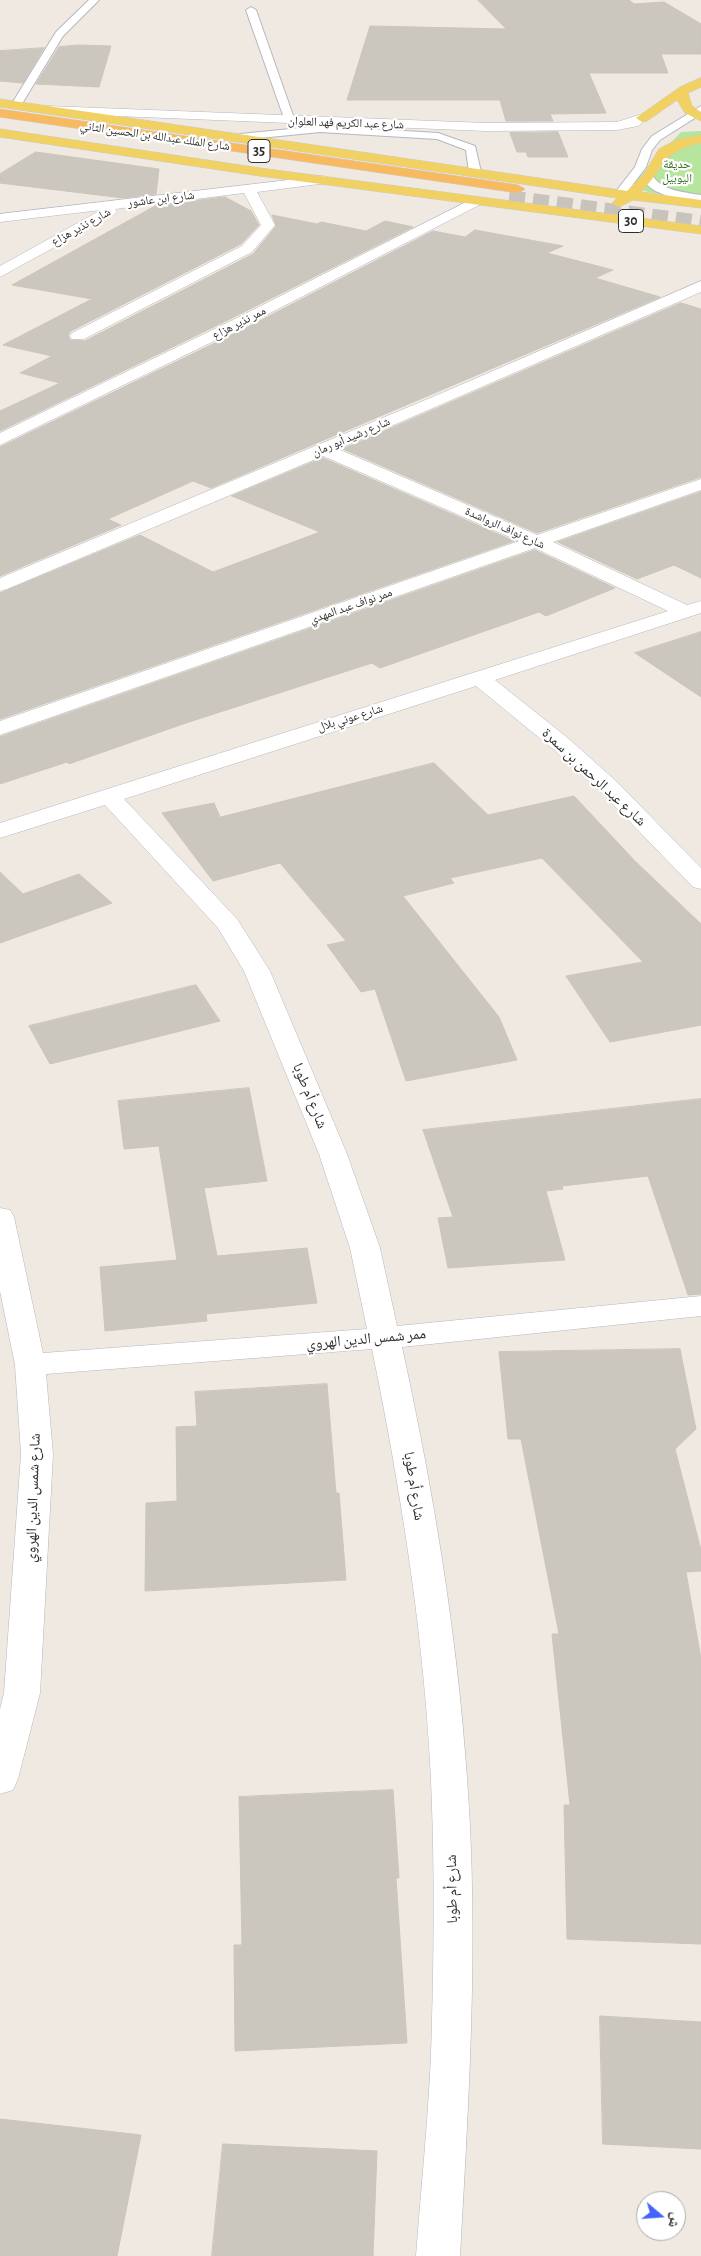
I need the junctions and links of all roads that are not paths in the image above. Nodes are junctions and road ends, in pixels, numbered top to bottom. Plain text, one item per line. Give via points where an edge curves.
1 (94, 0) edge
2 (251, 10) dead end
3 (701, 82) edge
4 (681, 92) junction
5 (0, 103) edge
6 (16, 105) junction
7 (48, 110) junction
8 (0, 113) edge
9 (698, 113) edge
10 (642, 118) joint
11 (290, 121) junction
12 (0, 123) edge
13 (0, 132) edge
14 (240, 138) junction
15 (701, 139) edge
16 (475, 172) junction
17 (648, 176) junction
18 (322, 180) junction
19 (248, 188) junction
20 (579, 189) junction
21 (625, 194) junction
22 (701, 198) edge
23 (476, 201) junction
24 (122, 204) junction
25 (701, 204) edge
26 (561, 212) junction
27 (593, 216) junction
28 (0, 218) edge
29 (0, 226) edge
30 (701, 230) edge
31 (20, 231) dead end
32 (0, 272) edge
33 (701, 286) edge
34 (78, 336) dead end
35 (0, 440) edge
36 (322, 449) junction
37 (701, 484) edge
38 (536, 541) junction
39 (0, 585) edge
40 (694, 609) edge
41 (480, 679) junction
42 (0, 728) edge
43 (108, 795) junction
44 (0, 831) edge
45 (701, 882) edge
46 (0, 1217) edge
47 (701, 1306) edge
48 (383, 1338) junction
49 (30, 1364) junction
50 (0, 1779) edge
51 (438, 2256) edge

1 - 6 lane via 59,34
2 - 11 lane
3 - 4 main road
4 - 9 main road via 684,106
4 - 10 main road
5 - 6 main road
6 - 7 main road
7 - 11 street, شارع عبد الكريم فهد العلوان
7 - 14 main road
8 - 12 highway, شارع الملك عبدالله بن الحسين الثاني / 35 via 514,193
9 - 21 lane via 656,138 647,149
10 - 11 street, شارع عبد الكريم فهد العلوان via 617,126 524,128
13 - 18 main road
14 - 16 main road
14 - 16 lane via 320,129 438,136 471,148
15 - 17 main road via 672,146
16 - 20 main road
17 - 21 main road
17 - 22 lane via 650,183 661,189
18 - 19 street, شارع ابن عاشور
18 - 23 main road
19 - 24 street, شارع ابن عاشور
19 - 34 street via 268,225 247,249
20 - 21 main road
20 - 26 main road via 590,196 590,200 582,207
21 - 25 main road
21 - 27 main road via 607,210
23 - 26 main road
23 - 35 street, ممر نذير هزاع via 239,323
24 - 28 street, شارع ابن عاشور
24 - 32 street, شارع نذير هزاع via 37,243
26 - 27 main road, 30
27 - 30 main road, 30
29 - 31 street
33 - 36 street, شارع رشيد أبو رمان
36 - 38 street, شارع نواف الرواشدة
36 - 39 street, شارع رشيد أبو رمان
37 - 38 street, ممر نواف عبد المهدي
38 - 40 street, شارع نواف الرواشدة
38 - 42 street, ممر نواف عبد المهدي
40 - 41 street, شارع عوني بلال
41 - 43 street, شارع عوني بلال
41 - 45 street, شارع عبد الرحمن بن سمرة via 609,787
43 - 44 street, شارع عوني بلال
43 - 48 street, شارع أم طوبا via 228,924 257,971 336,1164 365,1248
46 - 49 street, شارع شمس الدين الهروي
47 - 48 street, ممر شمس الدين الهروي
48 - 49 street, ممر شمس الدين الهروي
48 - 51 street, شارع أم طوبا via 406,1438 423,1540 438,1646 449,1779 453,1914 451,2056
49 - 50 street, شارع شمس الدين الهروي via 37,1454 22,1693

